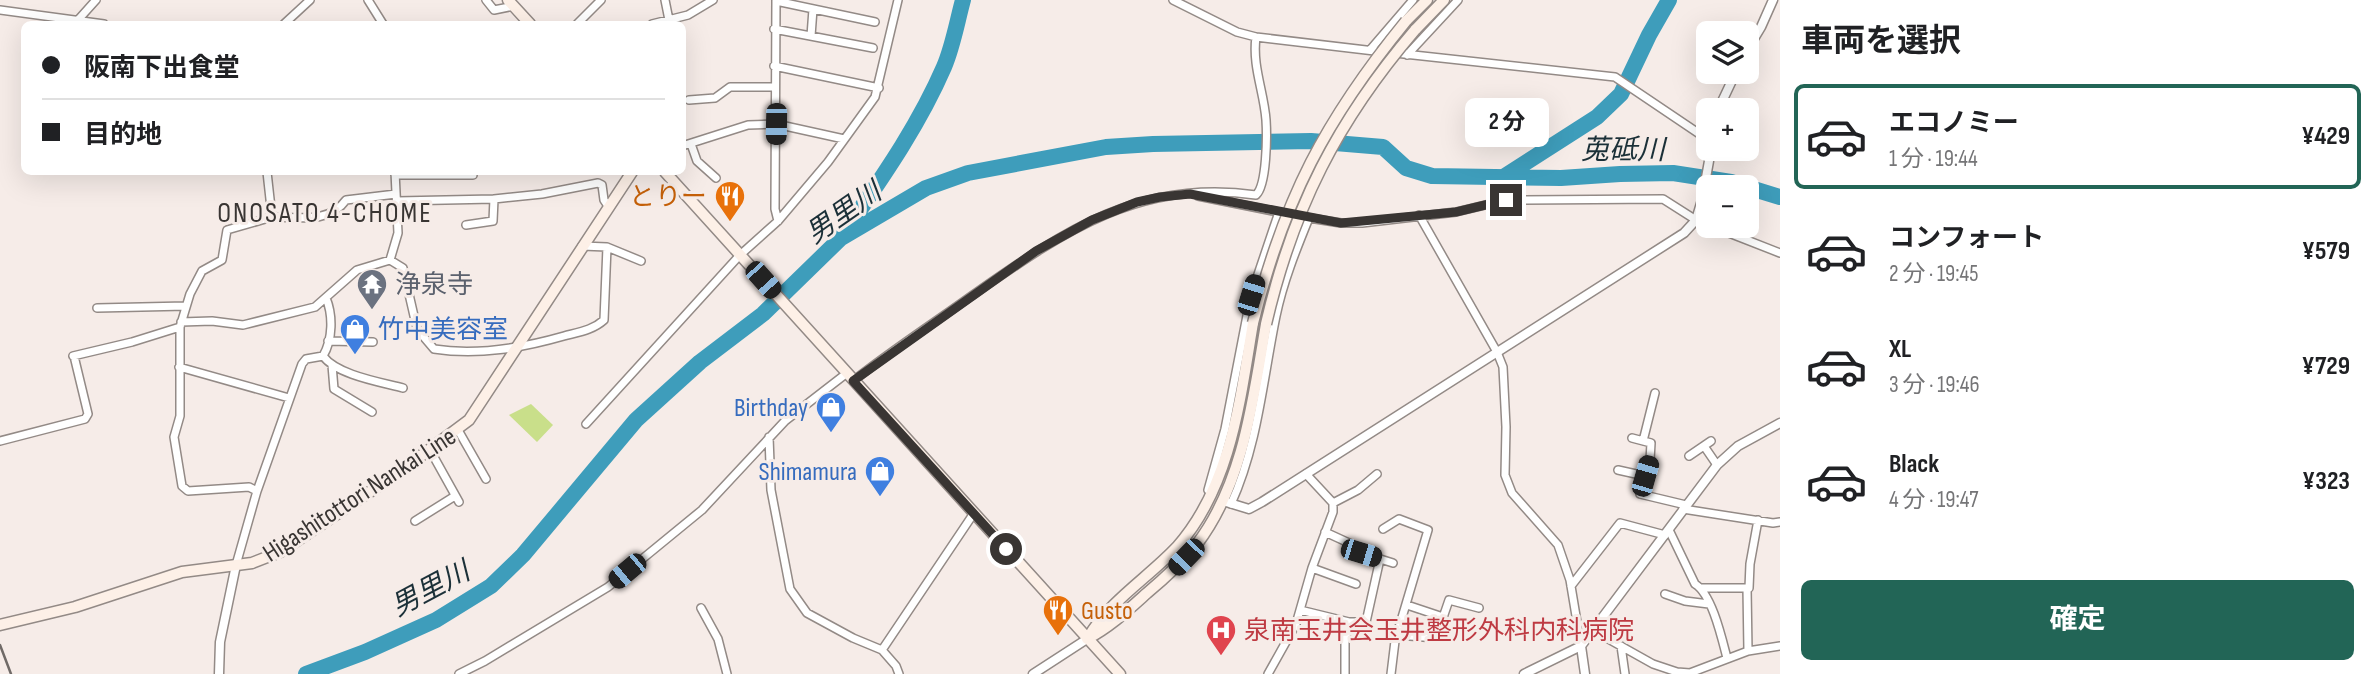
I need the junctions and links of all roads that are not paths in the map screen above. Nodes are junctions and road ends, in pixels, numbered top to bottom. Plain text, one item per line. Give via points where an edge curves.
1 (96, 0) edge
2 (310, 0) edge
3 (370, 0) edge
4 (486, 0) edge
5 (601, 0) edge
6 (665, 0) edge
7 (712, 0) edge
8 (898, 0) edge
9 (1173, 0) edge
10 (1413, 0) edge
11 (1427, 0) edge
12 (1444, 0) edge
13 (1458, 0) edge
14 (776, 1) edge
15 (511, 3) edge
16 (1775, 4) edge
17 (813, 9) junction
18 (0, 10) edge
19 (78, 20) junction
20 (669, 20) junction
21 (84, 21) edge
22 (287, 21) edge
23 (381, 21) edge
24 (527, 21) edge
25 (580, 21) edge
26 (665, 21) edge
27 (875, 22) dead end
28 (774, 29) junction
29 (1759, 30) edge
30 (811, 36) junction
31 (1256, 37) junction
32 (873, 48) dead end
33 (1370, 50) junction
34 (1407, 55) junction
35 (774, 66) junction
36 (775, 87) junction
37 (879, 88) junction
38 (689, 100) dead end
39 (776, 124) junction
40 (1696, 130) edge
41 (844, 139) junction
42 (687, 145) edge
43 (267, 175) edge
44 (395, 175) edge
45 (448, 175) edge
46 (630, 175) edge
47 (668, 175) edge
48 (474, 176) dead end
49 (716, 178) dead end
50 (1190, 194) junction
51 (397, 198) junction
52 (494, 199) junction
53 (608, 206) junction
54 (1279, 212) junction
55 (1419, 215) junction
56 (272, 216) junction
57 (1309, 218) junction
58 (1696, 220) joint
59 (778, 221) junction
60 (467, 225) dead end
61 (1742, 238) edge
62 (582, 246) junction
63 (607, 247) junction
64 (1780, 253) edge
65 (744, 258) junction
66 (390, 260) junction
67 (641, 261) dead end
68 (326, 298) junction
69 (186, 306) junction
70 (97, 308) dead end
71 (181, 324) junction
72 (328, 341) junction
73 (373, 342) dead end
74 (514, 348) junction
75 (1497, 352) junction
76 (323, 356) junction
77 (332, 365) junction
78 (179, 366) junction
79 (848, 374) junction
80 (403, 388) dead end
81 (1656, 393) dead end
82 (289, 398) junction
83 (372, 412) dead end
84 (1780, 423) edge
85 (586, 424) dead end
86 (458, 430) junction
87 (769, 437) junction
88 (1632, 438) dead end
89 (0, 441) edge
90 (1643, 441) junction
91 (430, 450) junction
92 (1689, 456) dead end
93 (1717, 465) junction
94 (1618, 470) dead end
95 (1306, 474) junction
96 (1377, 474) dead end
97 (1645, 476) junction
98 (486, 479) dead end
99 (257, 491) junction
100 (1227, 503) junction
101 (1333, 503) junction
102 (1684, 507) junction
103 (1201, 511) junction
104 (974, 513) junction
105 (1758, 520) junction
106 (415, 521) dead end
107 (1780, 522) edge
108 (1383, 529) dead end
109 (1325, 532) junction
110 (1667, 533) junction
111 (1380, 559) junction
112 (1393, 563) dead end
113 (236, 565) junction
114 (1312, 568) junction
115 (1356, 584) dead end
116 (1571, 586) junction
117 (1702, 588) junction
118 (1746, 588) junction
119 (1665, 594) dead end
120 (1709, 604) junction
121 (1406, 606) junction
122 (701, 608) dead end
123 (1479, 608) dead end
124 (1300, 610) junction
125 (1443, 617) junction
126 (1349, 622) junction
127 (0, 625) edge
128 (1594, 631) junction
129 (1397, 635) junction
130 (1087, 639) junction
131 (1581, 646) junction
132 (1621, 646) junction
133 (1780, 646) edge
134 (882, 650) junction
135 (1748, 651) junction
136 (1727, 658) junction
137 (1653, 664) junction
138 (1689, 673) edge
139 (219, 674) edge
140 (459, 674) edge
141 (727, 674) edge
142 (899, 674) edge
143 (1033, 674) edge
144 (1120, 674) edge
145 (1268, 674) edge
146 (1345, 674) edge
147 (1391, 674) edge
148 (1524, 674) edge
149 (1585, 674) edge
150 (1625, 674) edge
151 (1654, 674) edge

1 - 19 street
2 - 22 street
3 - 23 street
4 - 15 street via 495,10
5 - 25 street
6 - 20 street
7 - 20 street
8 - 37 street
9 - 31 street
10 - 33 street
11 - 103 main road, bridge via 1344,102 1310,162 1273,249 1228,450
12 - 100 main road, bridge via 1385,65 1357,104 1325,158 1284,253
13 - 34 street
14 - 17 street
14 - 28 street
15 - 24 main road
16 - 29 street
17 - 27 street
17 - 30 street
18 - 19 street
19 - 21 street
20 - 26 street
28 - 30 street
28 - 35 street
30 - 32 street
31 - 33 street
31 - 50 street via 1254,51 1266,120 1261,191 1256,195
33 - 34 street
34 - 40 street via 1615,77
35 - 36 street
35 - 37 street
36 - 38 street via 730,87 715,98
36 - 39 street
37 - 41 street
39 - 41 street
39 - 42 street via 748,125
39 - 59 street
41 - 59 street
42 - 49 street
43 - 56 street
44 - 51 street
45 - 48 street
46 - 53 main road, Higashitottori Nankai Line
47 - 65 main road
50 - 54 street
50 - 79 street via 1137,202 1071,230
51 - 52 street
51 - 56 street via 346,200 340,209 313,218
51 - 66 street via 398,233
52 - 53 street via 597,183 602,185
52 - 60 street via 493,221
53 - 62 main road, Higashitottori Nankai Line
54 - 57 street
54 - 103 street via 1251,295 1225,429
55 - 57 street via 1363,223
55 - 58 street via 1506,200 1663,199
55 - 75 street
56 - 69 street via 227,230 222,260 202,271
57 - 100 street via 1276,315 1249,455
58 - 75 street via 1684,233
59 - 65 street
61 - 64 street
62 - 63 street
62 - 74 main road, Higashitottori Nankai Line
63 - 67 street
63 - 74 street via 604,320 596,327
65 - 79 main road
65 - 85 street
66 - 68 street via 357,270
66 - 74 street via 402,268 417,329 434,349 456,353
68 - 71 street via 315,307 243,325
68 - 72 street via 332,314
69 - 70 street
69 - 71 street
71 - 78 street
71 - 89 street via 72,356 88,414 85,419
72 - 73 street
72 - 76 street
74 - 86 main road, Higashitottori Nankai Line
75 - 95 street
75 - 116 street via 1503,367 1505,475 1511,493 1558,545
76 - 77 street
76 - 82 street via 306,359
77 - 80 street
77 - 83 street via 334,389
78 - 82 street
78 - 99 street via 180,416 174,437 182,486 188,491 249,487
79 - 87 street
79 - 104 main road
81 - 90 street
82 - 99 street
84 - 93 street via 1738,446
86 - 91 main road, Higashitottori Nankai Line
86 - 98 street
87 - 134 street via 771,490 790,589 807,612
87 - 140 street via 702,510 608,587
88 - 90 street
90 - 97 street via 1651,443
91 - 106 street via 457,499
91 - 113 main road, Higashitottori Nankai Line via 280,552
92 - 93 street via 1708,443
93 - 102 street
94 - 97 street
95 - 100 street via 1249,509
95 - 101 street
96 - 101 street
97 - 102 street via 1640,494
99 - 113 street
100 - 130 main road via 1170,574 1106,629
101 - 109 street
102 - 105 street
102 - 110 street
103 - 130 main road via 1177,547 1098,620
104 - 130 main road
104 - 134 street
105 - 107 street
105 - 118 street
108 - 121 street via 1399,519 1428,530
109 - 111 street
109 - 114 street
110 - 116 street via 1620,523
110 - 117 street via 1695,584
110 - 128 street
111 - 112 street
111 - 126 street via 1366,622
113 - 127 main road, Higashitottori Nankai Line via 182,572 75,607
113 - 139 street via 220,642
114 - 115 street
114 - 124 street
116 - 131 street
117 - 118 street
117 - 120 street
118 - 135 street
119 - 120 street
120 - 136 street
121 - 125 street
121 - 129 street
122 - 141 street via 718,639
123 - 125 street via 1449,600
124 - 126 street
124 - 145 street
125 - 129 street via 1436,638
126 - 146 street
128 - 131 street
128 - 132 street
129 - 147 street
130 - 143 street
130 - 144 main road
131 - 148 street
131 - 149 street
132 - 137 street
132 - 150 street
133 - 135 street
134 - 142 street
135 - 136 street
136 - 138 street
137 - 138 street
137 - 151 street

